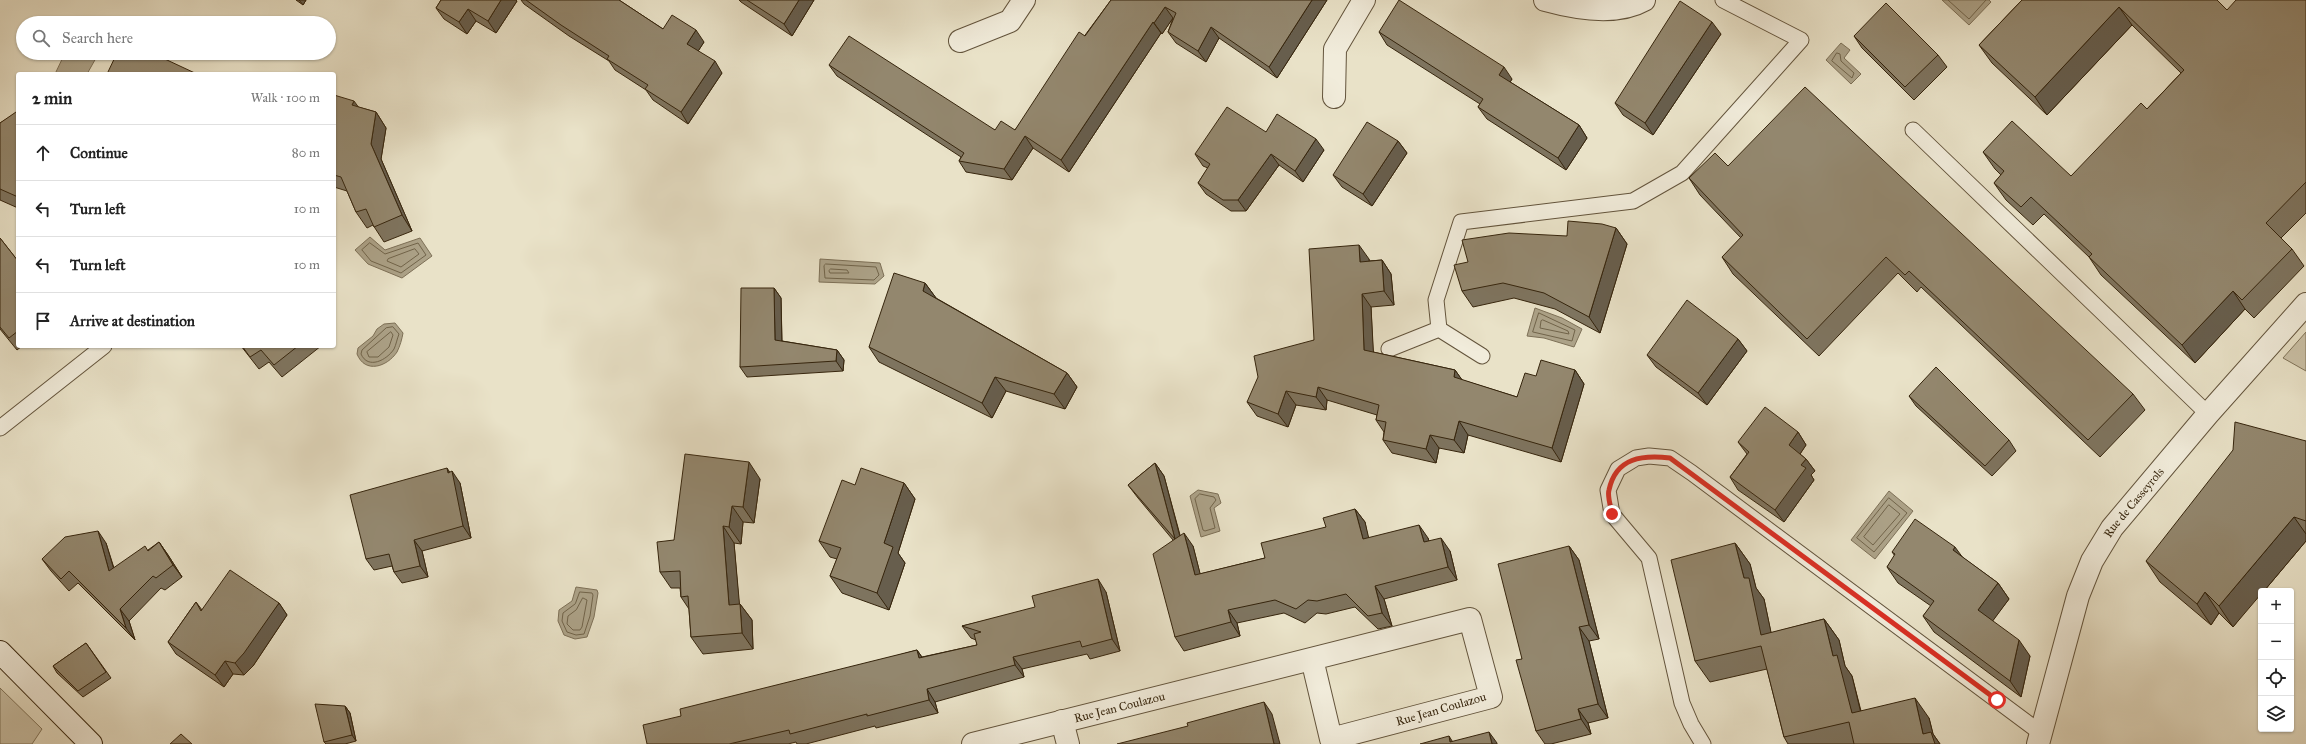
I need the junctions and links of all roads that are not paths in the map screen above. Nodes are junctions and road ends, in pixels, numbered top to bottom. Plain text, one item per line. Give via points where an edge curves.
1 (1024, 0) edge
2 (1364, 0) edge
3 (1545, 0) edge
4 (1644, 0) edge
5 (1723, 0) edge
6 (960, 41) dead end
7 (1334, 97) dead end
8 (1913, 130) dead end
9 (2306, 304) edge
10 (1439, 329) junction
11 (101, 348) edge
12 (1389, 349) dead end
13 (1482, 356) dead end
14 (2208, 414) junction
15 (0, 428) edge
16 (0, 652) edge
17 (1312, 659) junction
18 (1062, 721) junction
19 (2040, 739) edge
20 (91, 744) edge
21 (973, 744) edge
22 (1068, 744) edge
23 (1703, 744) edge

1 - 6 street via 1010,21
2 - 7 street via 1335,49
3 - 4 street via 1578,8 1609,9
5 - 10 lane via 1800,40 1682,173 1633,201 1461,222 1436,300
8 - 14 lane
9 - 14 street, Rue de Casseyrols
10 - 12 lane
10 - 13 lane
11 - 15 lane
14 - 19 street, Rue de Casseyrols via 2112,528 2092,560 2078,596
16 - 20 street
17 - 17 street, Rue Jean Coulazou via 1330,740 1491,697 1470,619
17 - 18 street, Rue Jean Coulazou
18 - 21 street, Rue Jean Coulazou
18 - 22 street
19 - 23 lane via 1681,465 1670,458 1636,458 1618,469 1608,490 1612,514 1649,558 1682,703

